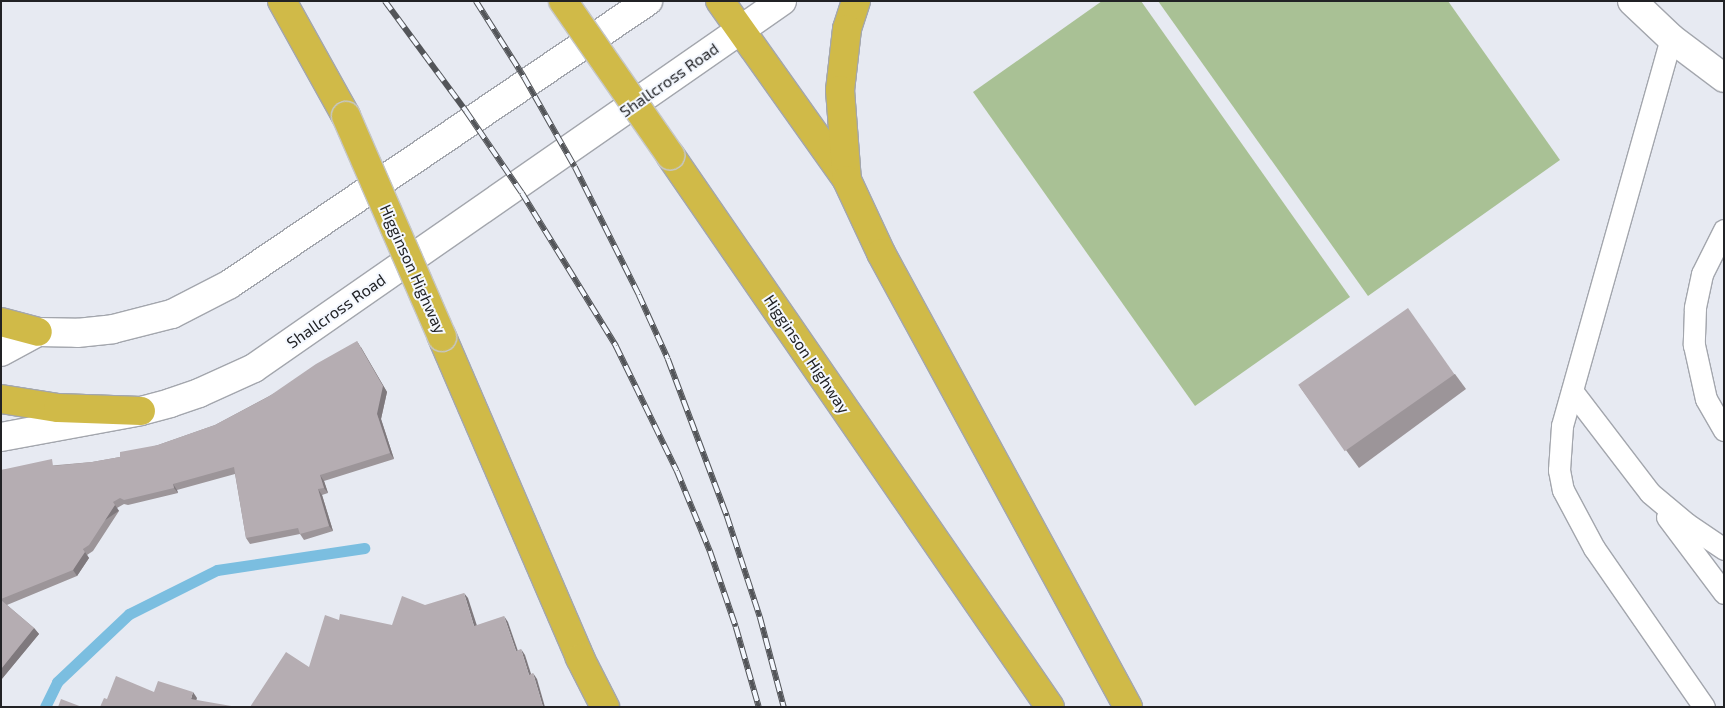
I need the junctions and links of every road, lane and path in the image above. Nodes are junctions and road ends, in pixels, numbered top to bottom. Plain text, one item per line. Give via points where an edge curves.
1 (563, 1) edge
2 (648, 1) edge
3 (720, 1) edge
4 (782, 1) edge
5 (856, 1) edge
6 (1632, 1) edge
7 (281, 5) edge
8 (742, 29) junction
9 (1671, 38) junction
10 (1724, 78) edge
11 (847, 180) junction
12 (1724, 230) edge
13 (1, 322) edge
14 (38, 332) junction
15 (1, 352) edge
16 (1572, 391) junction
17 (1, 399) edge
18 (1715, 403) edge
19 (141, 411) junction
20 (1724, 430) edge
21 (1, 437) edge
22 (1650, 493) junction
23 (1724, 548) edge
24 (1724, 593) edge
25 (605, 707) edge
26 (1050, 707) edge
27 (1128, 707) edge
28 (1704, 707) edge

1 - 26 highway, Higginson Highway, bridge
2 - 14 street via 230,284 172,314 113,329 77,333
3 - 8 highway
4 - 8 street, Shallcross Road
5 - 11 highway via 847,29 840,90
6 - 9 street
7 - 25 highway, Higginson Highway, bridge via 346,116 580,658
8 - 11 highway
8 - 19 street, Shallcross Road via 254,368 199,394
9 - 10 street
9 - 16 lane
11 - 27 highway via 881,253
12 - 18 lane via 1702,274 1695,308 1694,345
13 - 14 highway
14 - 15 street
16 - 22 lane
16 - 28 lane via 1562,426 1559,470 1563,490 1594,548
17 - 19 highway via 58,408
18 - 20 lane
19 - 21 street, Shallcross Road
22 - 23 lane via 1687,524
22 - 24 lane

